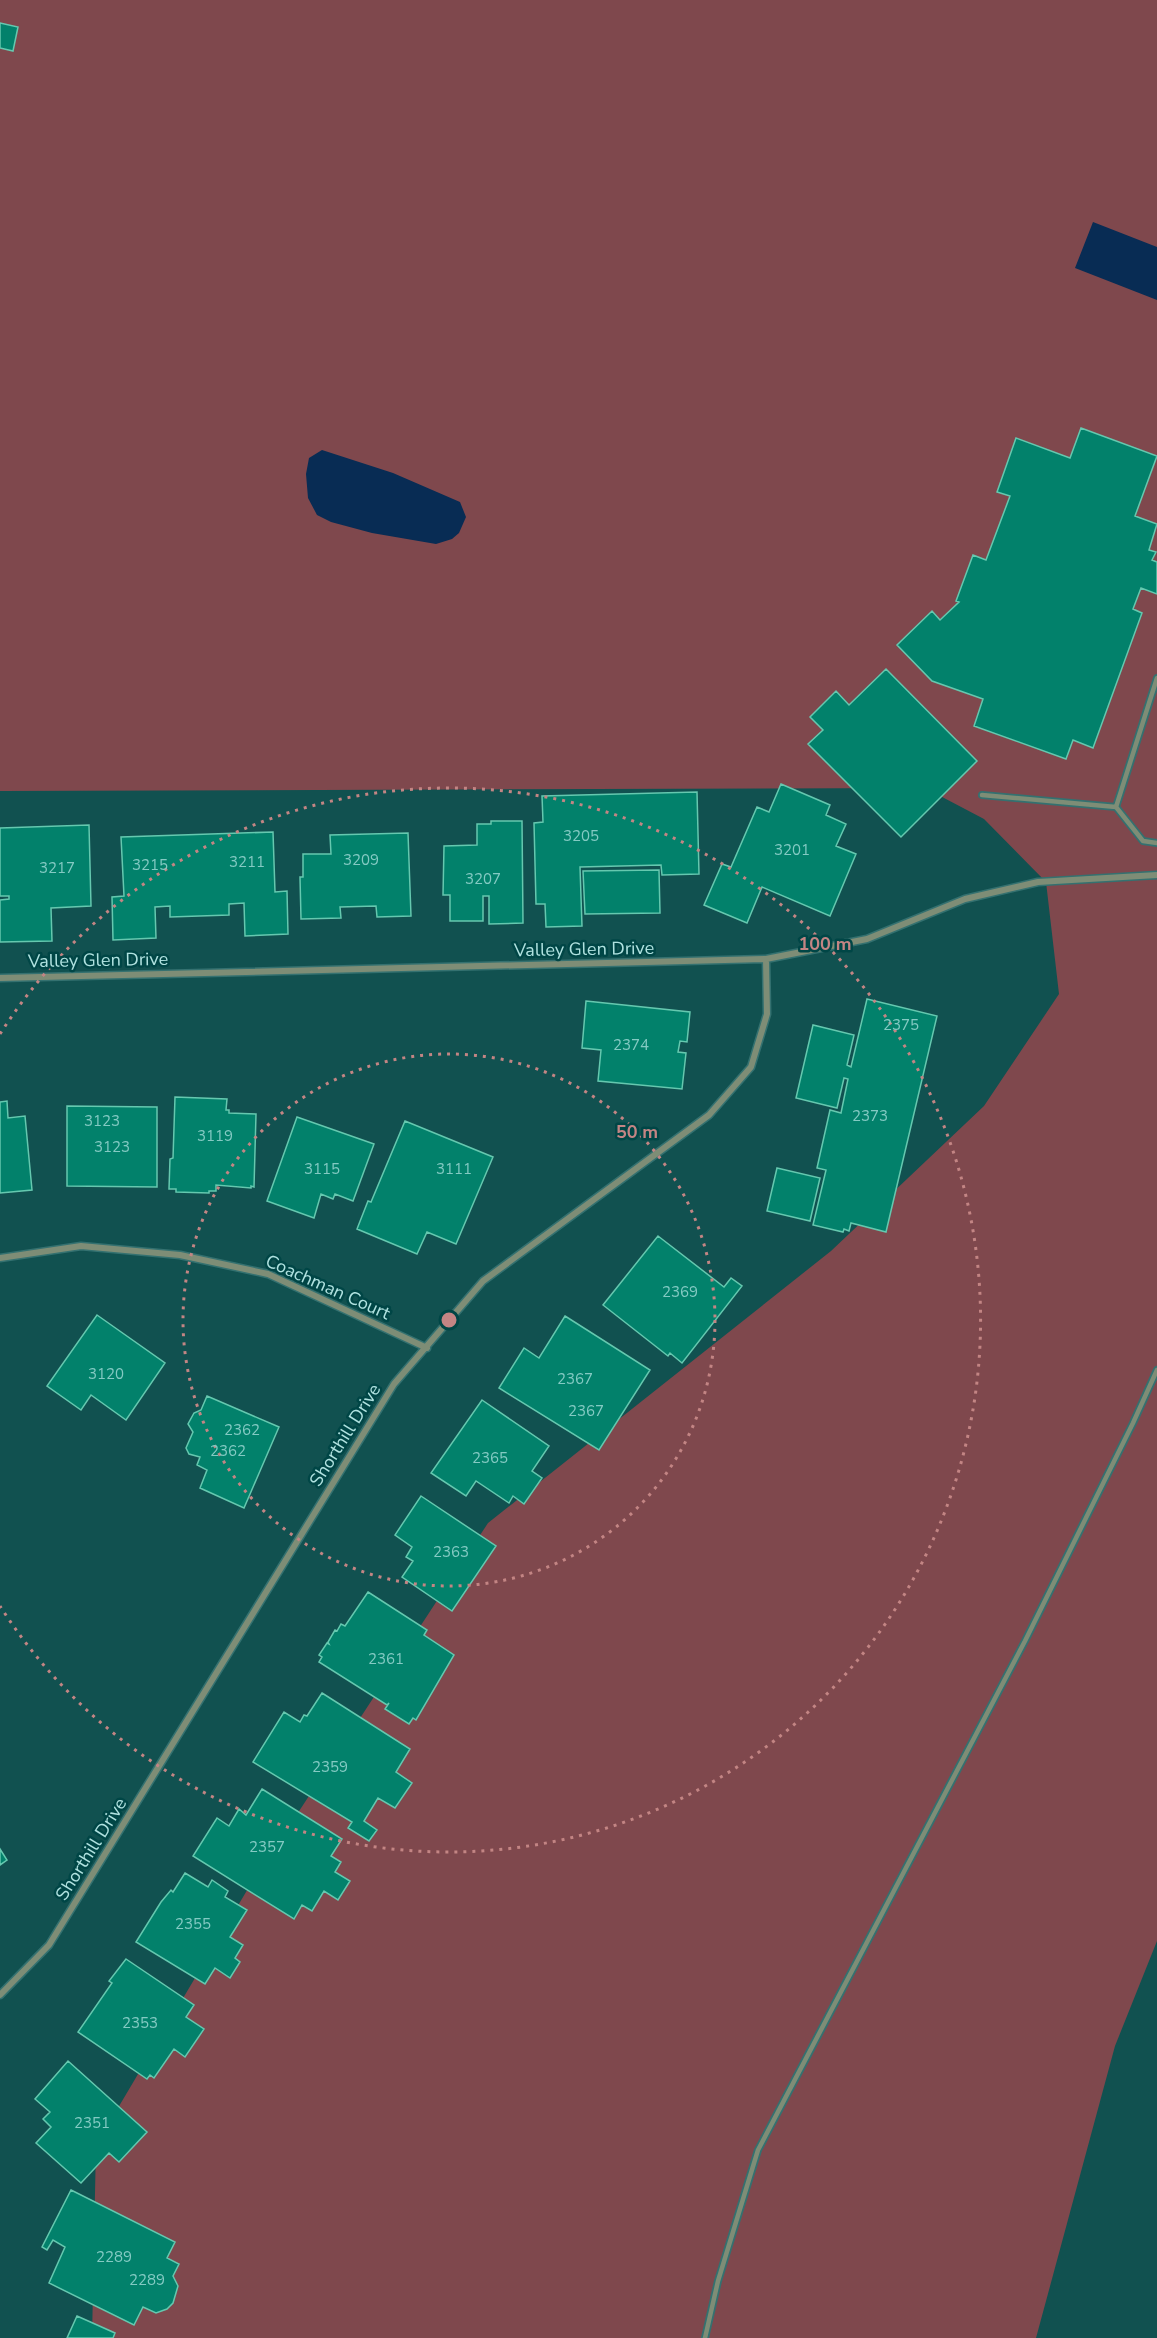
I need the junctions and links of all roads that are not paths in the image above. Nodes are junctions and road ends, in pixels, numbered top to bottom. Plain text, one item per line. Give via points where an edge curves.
1 (1157, 678) edge
2 (982, 795) dead end
3 (1116, 807) junction
4 (1157, 843) edge
5 (1157, 875) edge
6 (766, 959) junction
7 (0, 978) edge
8 (0, 1258) edge
9 (426, 1348) junction
10 (1157, 1370) edge
11 (0, 1995) edge
12 (705, 2338) edge

1 - 3 lane
2 - 3 lane
3 - 4 lane via 1143,841
5 - 6 street, Valley Glen Drive via 1038,882 965,899 867,939
6 - 7 street, Valley Glen Drive
6 - 9 street, Shorthill Drive via 767,1014 752,1067 709,1115 483,1281
8 - 9 street, Coachman Court via 81,1246 180,1255 268,1274
9 - 11 street, Shorthill Drive via 394,1384 49,1946
10 - 12 lane via 1025,1641 758,2150

